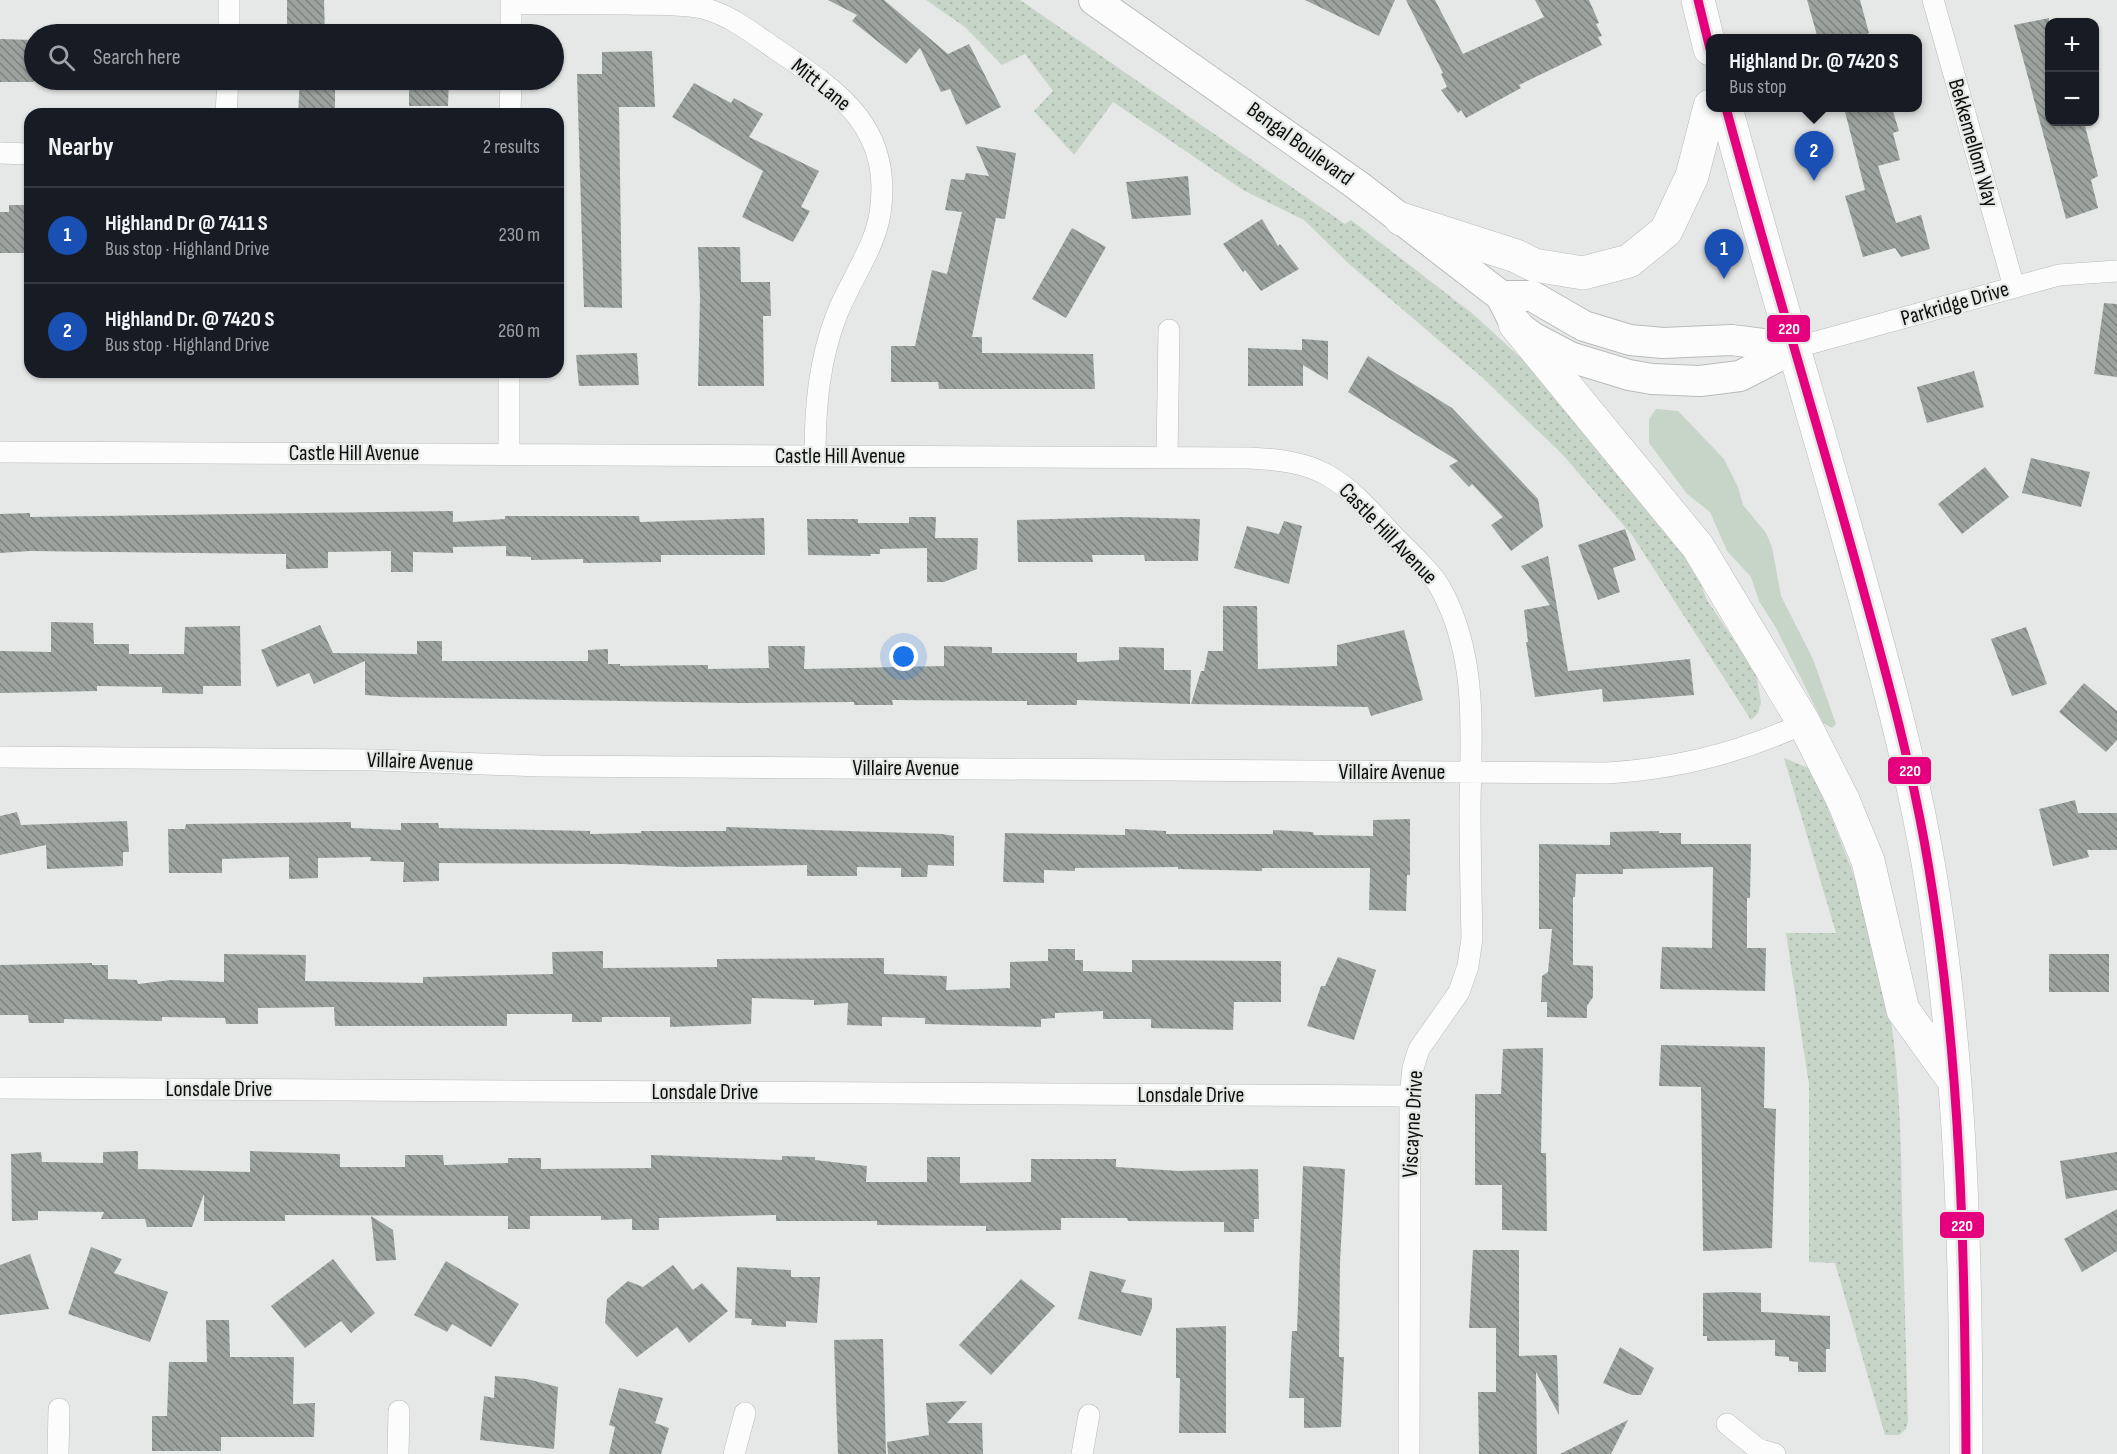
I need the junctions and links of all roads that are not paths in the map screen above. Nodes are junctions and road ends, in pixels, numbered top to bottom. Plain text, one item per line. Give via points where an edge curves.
1 (229, 0) edge
2 (1094, 0) edge
3 (1698, 0) edge
4 (1933, 0) edge
5 (511, 2) edge
6 (229, 24) edge
7 (511, 24) edge
8 (1706, 34) edge
9 (227, 90) edge
10 (511, 90) edge
11 (226, 108) edge
12 (510, 108) edge
13 (1708, 112) edge
14 (1727, 112) edge
15 (0, 153) edge
16 (24, 153) edge
17 (1401, 219) junction
18 (2117, 271) edge
19 (2014, 287) junction
20 (1508, 310) junction
21 (1169, 330) dead end
22 (1794, 348) junction
23 (509, 378) edge
24 (0, 452) edge
25 (509, 454) junction
26 (815, 456) junction
27 (1167, 458) junction
28 (1803, 723) junction
29 (0, 757) edge
30 (1471, 772) junction
31 (1956, 1084) junction
32 (0, 1088) edge
33 (1410, 1096) junction
34 (58, 1409) dead end
35 (399, 1411) dead end
36 (746, 1413) dead end
37 (1089, 1415) dead end
38 (1727, 1424) dead end
39 (58, 1454) edge
40 (398, 1454) edge
41 (734, 1454) edge
42 (1082, 1454) edge
43 (1409, 1454) edge
44 (1775, 1454) edge
45 (1966, 1454) edge

1 - 6 street
2 - 17 main road, Bengal Boulevard via 1244,103
3 - 8 main road
4 - 19 street, Bekkemellom Way
5 - 7 street
5 - 26 street, Mitt Lane via 706,9 735,21 832,88 861,118 877,154 882,191 879,217 824,351 817,391
9 - 11 street
10 - 12 street
13 - 17 main road via 1692,176 1666,231 1629,261 1582,273 1534,265
14 - 22 main road
15 - 16 street
17 - 20 main road, Bengal Boulevard
18 - 19 street, Parkridge Drive via 2059,275
19 - 22 street, Parkridge Drive
20 - 22 main road via 1532,296 1584,326 1630,340 1732,340
20 - 28 main road via 1698,547
21 - 27 street
22 - 31 main road via 1873,626 1913,787 1929,868
23 - 25 street
24 - 25 street, Castle Hill Avenue
25 - 26 street, Castle Hill Avenue
26 - 27 street, Castle Hill Avenue
27 - 30 street, Castle Hill Avenue via 1287,460 1322,470 1354,493 1441,589 1455,622 1467,665 1472,711
28 - 30 street, Villaire Avenue via 1771,738 1647,771
28 - 31 main road via 1843,800 1868,861 1904,1010
29 - 30 street, Villaire Avenue via 376,760 540,766
30 - 33 street, Viscayne Drive via 1472,938 1468,966 1458,992 1419,1049
31 - 45 main road via 1965,1222
32 - 33 street, Lonsdale Drive
33 - 43 street, Viscayne Drive
34 - 39 street
35 - 40 street
36 - 41 street
37 - 42 street
38 - 44 street via 1758,1449

